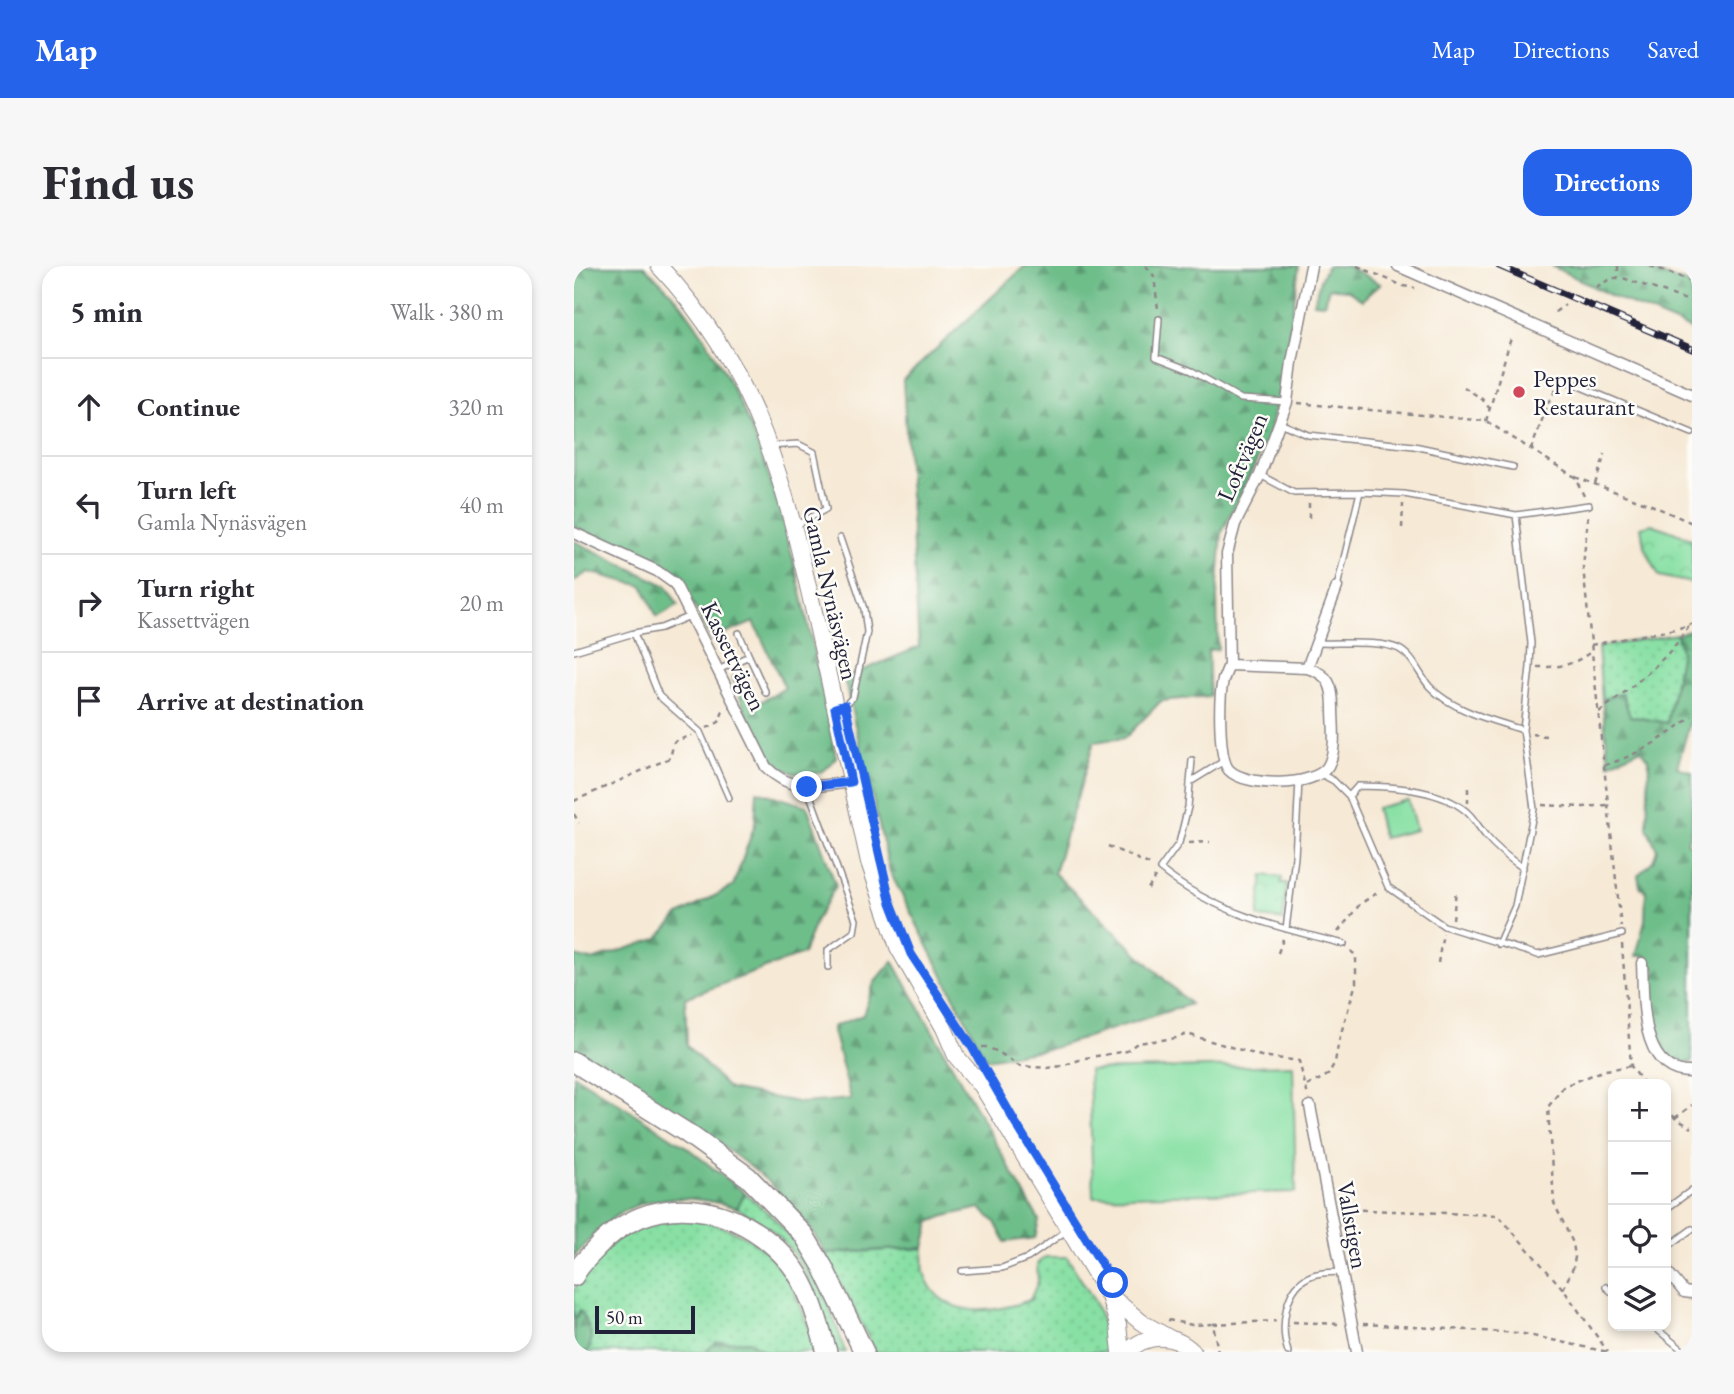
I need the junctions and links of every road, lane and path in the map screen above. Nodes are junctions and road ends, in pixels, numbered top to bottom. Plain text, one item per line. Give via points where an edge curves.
1 (659, 266) edge
2 (1146, 266) edge
3 (1311, 266) edge
4 (1398, 266) edge
5 (1618, 266) edge
6 (1650, 266) edge
7 (1618, 278) junction
8 (1692, 281) edge
9 (1596, 287) dead end
10 (1692, 302) edge
11 (1565, 305) dead end
12 (1555, 312) dead end
13 (1159, 319) joint
14 (1511, 338) dead end
15 (1562, 379) joint
16 (1464, 387) dead end
17 (1692, 396) edge
18 (1287, 402) junction
19 (1490, 409) junction
20 (1486, 421) junction
21 (1280, 423) junction
22 (1691, 431) edge
23 (769, 446) junction
24 (1531, 450) junction
25 (1605, 454) dead end
26 (1513, 467) dead end
27 (1260, 475) junction
28 (1575, 477) junction
29 (1595, 484) junction
30 (1360, 492) junction
31 (1309, 493) junction
32 (1404, 494) junction
33 (1589, 505) junction
34 (1516, 515) junction
35 (1309, 518) dead end
36 (1692, 523) edge
37 (795, 526) junction
38 (1402, 528) dead end
39 (574, 533) edge
40 (840, 538) dead end
41 (1337, 587) joint
42 (691, 616) junction
43 (1690, 624) edge
44 (634, 634) junction
45 (739, 634) dead end
46 (1318, 643) junction
47 (1591, 645) junction
48 (574, 651) edge
49 (1592, 651) junction
50 (749, 656) junction
51 (1229, 665) junction
52 (1530, 667) junction
53 (1307, 668) junction
54 (718, 670) junction
55 (766, 693) dead end
56 (726, 702) dead end
57 (835, 708) junction
58 (1599, 712) junction
59 (1692, 716) edge
60 (1522, 730) junction
61 (700, 732) junction
62 (1192, 760) dead end
63 (1224, 761) junction
64 (1605, 765) junction
65 (1321, 774) junction
66 (1298, 780) junction
67 (851, 782) junction
68 (1190, 782) junction
69 (1468, 785) dead end
70 (807, 787) junction
71 (1349, 796) junction
72 (729, 798) dead end
73 (574, 801) edge
74 (1538, 805) dead end
75 (1608, 805) junction
76 (1467, 812) junction
77 (574, 814) edge
78 (579, 823) dead end
79 (1210, 842) dead end
80 (1179, 843) junction
81 (1108, 846) dead end
82 (1160, 869) junction
83 (1523, 869) junction
84 (1388, 887) junction
85 (1148, 890) dead end
86 (1456, 890) dead end
87 (1444, 926) junction
88 (1286, 929) junction
89 (1452, 929) junction
90 (1622, 934) junction
91 (1333, 941) junction
92 (1344, 944) joint
93 (1498, 944) junction
94 (1278, 953) dead end
95 (1438, 963) dead end
96 (1642, 964) dead end
97 (828, 967) dead end
98 (964, 1035) dead end
99 (972, 1047) junction
100 (978, 1058) dead end
101 (574, 1062) edge
102 (1631, 1066) junction
103 (1692, 1072) edge
104 (1640, 1079) edge
105 (1305, 1086) junction
106 (1692, 1105) edge
107 (1310, 1106) joint
108 (1671, 1114) edge
109 (1675, 1118) junction
110 (1692, 1128) edge
111 (1692, 1190) edge
112 (1671, 1205) edge
113 (1329, 1208) junction
114 (1692, 1229) edge
115 (1068, 1230) junction
116 (1671, 1244) edge
117 (962, 1270) dead end
118 (1340, 1272) junction
119 (574, 1276) edge
120 (1671, 1276) edge
121 (1605, 1287) dead end
122 (1563, 1289) junction
123 (1608, 1289) edge
124 (834, 1292) junction
125 (1692, 1293) edge
126 (1109, 1296) junction
127 (1164, 1318) dead end
128 (1285, 1322) junction
129 (1213, 1324) junction
130 (1350, 1324) junction
131 (1659, 1331) edge
132 (1171, 1339) junction
133 (1195, 1351) edge
134 (827, 1352) edge
135 (852, 1352) edge
136 (864, 1352) edge
137 (1121, 1352) edge
138 (1127, 1352) edge
139 (1218, 1352) edge
140 (1288, 1352) edge
141 (1357, 1352) edge
142 (1608, 1352) edge
143 (1685, 1352) edge

1 - 23 street, Gamla Nynäsvägen via 727,353
2 - 13 path via 1154,276
3 - 18 street, Loftvägen
4 - 17 street
5 - 7 path
6 - 8 path
7 - 9 path
7 - 10 path
11 - 12 path
13 - 18 lane via 1156,357 1241,398
14 - 19 path
15 - 22 lane
15 - 24 path
16 - 19 path
18 - 20 path
18 - 21 street, Loftvägen
19 - 20 path
20 - 24 path
21 - 26 lane via 1308,435 1414,446
21 - 27 street, Loftvägen
23 - 37 street, Gamla Nynäsvägen
23 - 37 lane via 798,444 814,452 826,509
24 - 28 path
25 - 29 path
27 - 31 lane via 1294,493
27 - 51 street, Loftvägen via 1235,524 1227,554
28 - 29 path
28 - 33 path
29 - 36 path
30 - 31 lane
30 - 32 lane
30 - 41 lane
31 - 35 path
32 - 34 lane
32 - 38 path
33 - 34 lane
33 - 47 path via 1583,567
34 - 52 lane
37 - 57 street, Gamla Nynäsvägen
39 - 42 street, Kassettvägen via 657,571 675,584
40 - 57 lane via 864,609 866,632 853,697
41 - 46 street
42 - 44 lane
42 - 54 street, Kassettvägen
43 - 47 path
43 - 58 path via 1681,640
44 - 48 lane
44 - 61 lane via 659,696
45 - 50 lane
46 - 53 street
46 - 60 lane via 1399,650 1440,695 1475,714
47 - 49 path
49 - 52 path via 1574,664
49 - 58 path
50 - 54 lane
50 - 55 lane
51 - 53 street
51 - 63 street, Loftvägen via 1221,712
52 - 60 lane
53 - 65 street via 1324,675 1333,699 1333,753
54 - 70 street, Kassettvägen via 766,767 779,780
56 - 61 path via 719,722
57 - 67 street, Gamla Nynäsvägen
58 - 64 path
59 - 64 path via 1654,744
60 - 83 lane via 1534,809
61 - 72 lane
61 - 73 path via 674,742 670,758
62 - 68 lane
63 - 66 street via 1238,777
63 - 68 lane
64 - 75 path
65 - 66 street
65 - 71 lane
66 - 88 lane
67 - 70 street, Kassettvägen
67 - 115 street, Gamla Nynäsvägen via 869,862 898,947 944,1028 965,1050 979,1083
68 - 80 lane
69 - 76 path
70 - 97 lane via 856,919 854,932 828,950
71 - 76 lane via 1358,786 1394,786 1432,795
71 - 84 lane
74 - 75 path
75 - 90 path
76 - 83 lane via 1487,838
77 - 78 path
79 - 80 path
80 - 82 lane
81 - 82 path
82 - 85 path
82 - 88 lane via 1215,904
83 - 93 lane via 1516,906
84 - 87 lane
84 - 91 path via 1360,904
86 - 89 path
87 - 89 lane
87 - 95 path
88 - 91 lane
88 - 94 path
89 - 93 lane
90 - 93 lane via 1538,955
90 - 102 path
91 - 92 lane
92 - 105 path via 1356,956 1356,983 1335,1062 1328,1075
96 - 103 street via 1646,1027 1654,1050 1675,1070
98 - 99 path
99 - 100 path
99 - 105 path via 1000,1053 1019,1066 1047,1068 1186,1034 1261,1056 1299,1061
101 - 124 highway via 748,1177 804,1235
102 - 104 path
102 - 122 path via 1605,1070 1564,1086 1548,1107 1554,1203 1575,1257
105 - 107 path
106 - 109 path
107 - 113 street, Vallstigen
108 - 109 path
109 - 110 path
111 - 112 lane
113 - 118 street, Vallstigen
113 - 122 path via 1499,1215
114 - 116 lane
115 - 117 lane via 1028,1258 1002,1268
115 - 126 street, Gamla Nynäsvägen
118 - 128 lane via 1313,1275 1297,1284
118 - 130 street, Vallstigen
119 - 134 highway via 611,1233 638,1218 691,1209 729,1217 768,1240 792,1265 809,1296
120 - 125 street via 1684,1292
121 - 123 lane
122 - 142 path
124 - 135 highway
124 - 136 highway
126 - 132 street, Gamla Nynäsvägen
126 - 137 street, Gamla Nynäsvägen
127 - 129 path via 1192,1325
128 - 129 path
128 - 130 path
128 - 140 lane
129 - 139 path
130 - 141 street, Vallstigen
130 - 142 path via 1493,1330
131 - 143 lane
132 - 133 street, Gamla Nynäsvägen
132 - 138 street via 1148,1339

